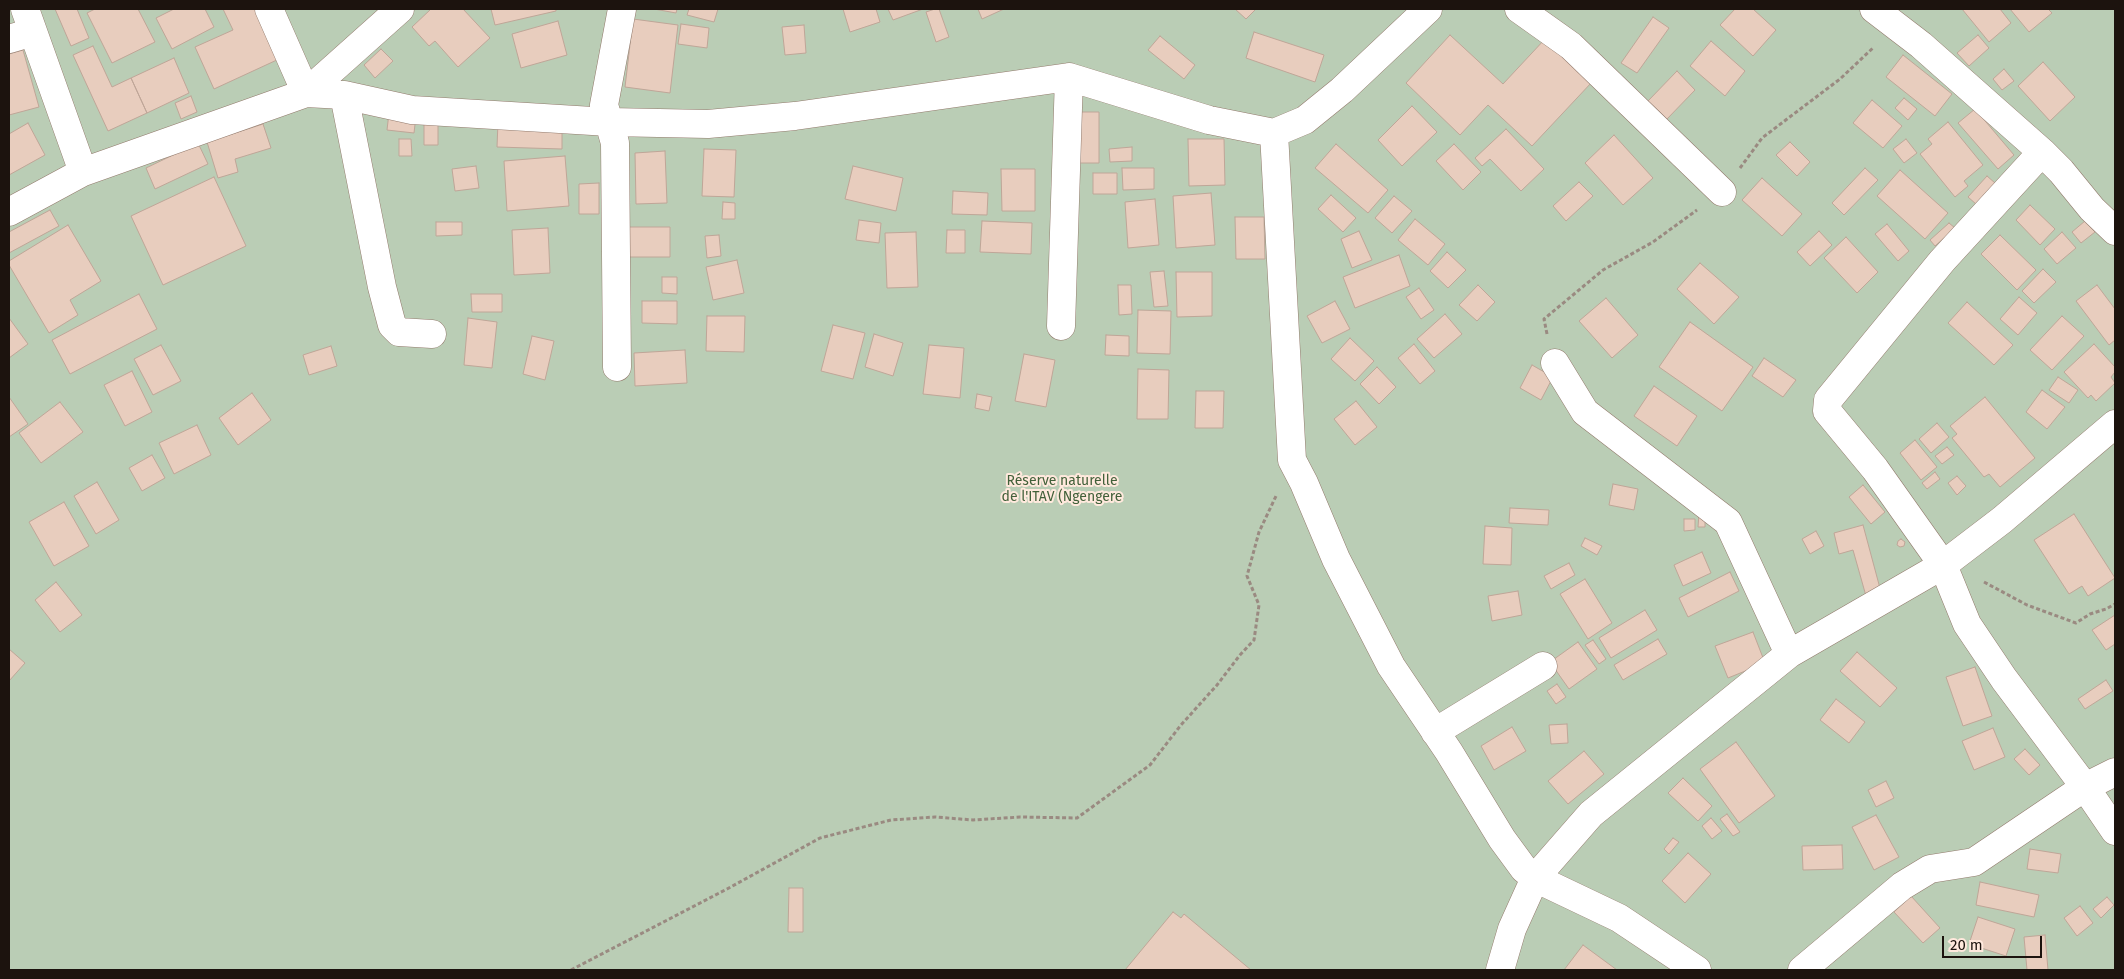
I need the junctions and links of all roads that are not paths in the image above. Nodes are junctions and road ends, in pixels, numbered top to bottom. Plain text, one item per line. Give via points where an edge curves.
1 (269, 9) edge
2 (400, 9) edge
3 (622, 9) edge
4 (1428, 9) edge
5 (1519, 9) edge
6 (1874, 9) edge
7 (22, 27) edge
8 (1070, 77) junction
9 (306, 93) junction
10 (344, 95) junction
11 (609, 122) junction
12 (1274, 133) junction
13 (2042, 152) junction
14 (83, 172) junction
15 (1722, 192) dead end
16 (9, 212) edge
17 (2115, 231) edge
18 (1061, 326) dead end
19 (432, 334) dead end
20 (1554, 363) dead end
21 (617, 367) dead end
22 (2115, 424) edge
23 (1943, 565) junction
24 (1789, 654) junction
25 (1543, 666) dead end
26 (1435, 732) junction
27 (2115, 772) edge
28 (2084, 787) junction
29 (2115, 831) edge
30 (1535, 878) junction
31 (1500, 970) edge
32 (1697, 970) edge
33 (1802, 970) edge

1 - 9 street
2 - 9 street
3 - 11 street via 604,105
4 - 12 street via 1342,90 1305,120
5 - 15 street via 1571,46
6 - 13 street
7 - 14 street
8 - 11 street via 795,116 708,124
8 - 12 street via 1209,120
8 - 18 street
9 - 10 street
9 - 14 street
10 - 11 street via 412,110
10 - 19 street via 392,325 399,332
11 - 21 street via 615,143
12 - 26 street via 1292,460 1336,559 1391,666
13 - 17 street
13 - 23 street via 1942,261 1828,400 1827,411 1875,469
14 - 16 street
20 - 24 street via 1584,412 1728,522
22 - 23 street via 2002,520
23 - 24 street
23 - 28 street via 1967,624
24 - 30 street via 1591,814
25 - 26 street
26 - 30 street via 1502,839 1524,869
27 - 28 street
28 - 29 street
28 - 33 street via 1974,862 1930,869 1902,886
30 - 31 street via 1512,929
30 - 32 street via 1619,918

